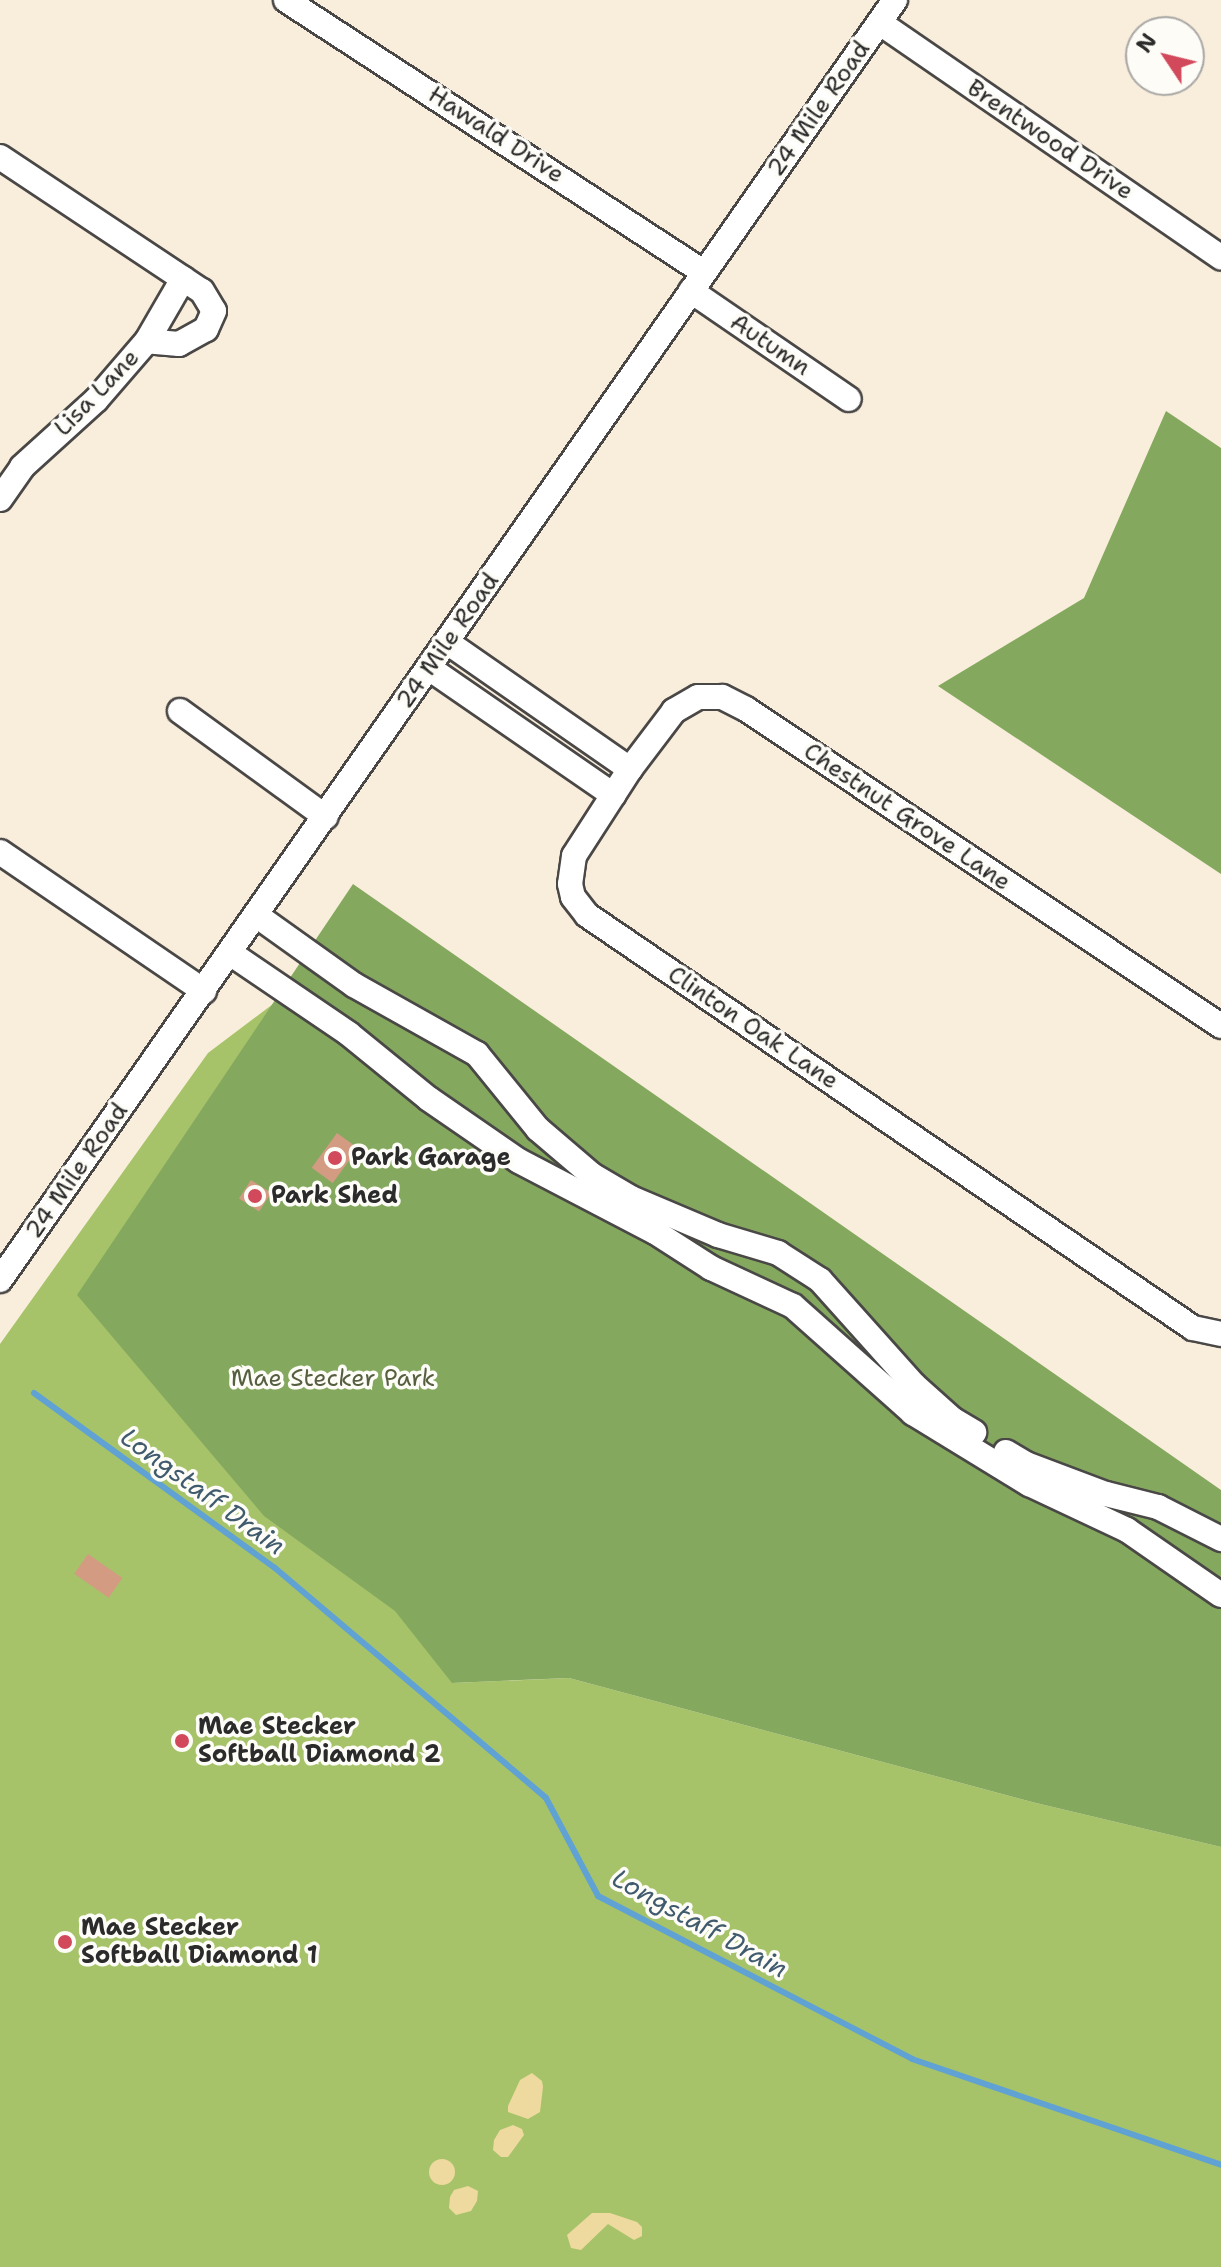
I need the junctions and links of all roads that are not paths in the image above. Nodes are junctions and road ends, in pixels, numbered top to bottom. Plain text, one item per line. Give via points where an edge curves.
1 (286, 0) edge
2 (895, 0) edge
3 (880, 23) junction
4 (0, 157) edge
5 (1221, 257) edge
6 (183, 279) junction
7 (697, 282) junction
8 (147, 341) junction
9 (849, 399) dead end
10 (0, 499) edge
11 (447, 642) junction
12 (429, 668) junction
13 (180, 711) dead end
14 (630, 769) junction
15 (613, 795) junction
16 (326, 817) junction
17 (0, 852) edge
18 (256, 915) junction
19 (230, 953) junction
20 (204, 991) junction
21 (374, 997) junction
22 (1221, 1026) edge
23 (349, 1034) junction
24 (618, 1201) junction
25 (0, 1280) edge
26 (1221, 1334) edge
27 (1022, 1471) junction
28 (1221, 1539) edge
29 (1221, 1595) edge

1 - 7 street, Hawald Drive via 611,209
2 - 3 street, 24 Mile Road
3 - 5 street, Brentwood Drive
3 - 7 street, 24 Mile Road
4 - 6 street
6 - 8 street, Lisa Lane
6 - 8 street via 202,291 214,311 206,329 179,344
7 - 9 street, Autumn
7 - 11 street, 24 Mile Road
8 - 10 street, Lisa Lane via 96,400 22,467
11 - 12 street, 24 Mile Road
11 - 14 street
12 - 15 street
12 - 16 street, 24 Mile Road
13 - 16 street
14 - 15 street, Chestnut Grove Lane
14 - 22 street, Chestnut Grove Lane via 662,724 687,702 710,695 734,702
15 - 26 street, Clinton Oak Lane via 574,856 570,884 580,909 1193,1328
16 - 18 street, 24 Mile Road
17 - 20 street
18 - 19 street, 24 Mile Road
18 - 21 street
19 - 20 street, 24 Mile Road
19 - 23 street
20 - 25 street, 24 Mile Road
21 - 23 street
21 - 24 street via 477,1054 538,1129
23 - 24 street via 429,1099 519,1161
24 - 27 street via 711,1268 793,1306 913,1413
24 - 27 street via 778,1253 820,1280 914,1385
27 - 28 street via 1158,1507
27 - 29 street via 1127,1530

